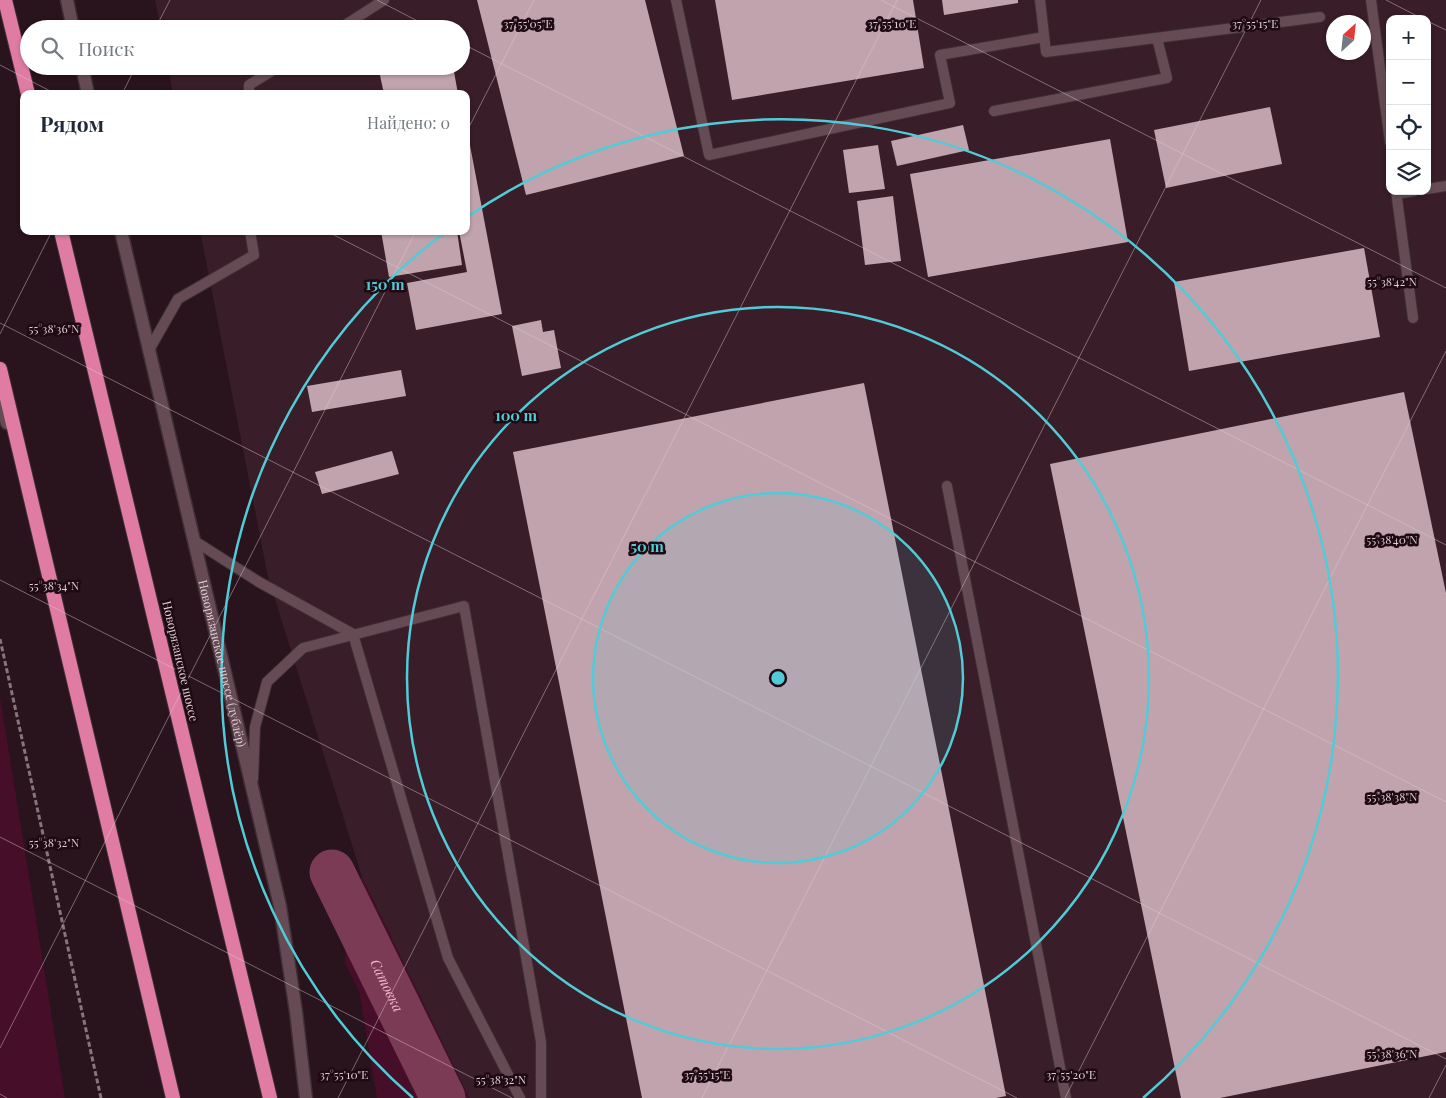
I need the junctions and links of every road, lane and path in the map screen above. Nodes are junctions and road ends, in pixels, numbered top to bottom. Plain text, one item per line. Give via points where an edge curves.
1 (5, 0) edge
2 (67, 0) edge
3 (384, 0) edge
4 (676, 0) edge
5 (1040, 0) edge
6 (1370, 0) edge
7 (1320, 18) dead end
8 (71, 20) edge
9 (353, 20) edge
10 (1044, 38) junction
11 (1157, 38) junction
12 (20, 61) edge
13 (23, 75) edge
14 (84, 75) edge
15 (266, 75) edge
16 (27, 90) edge
17 (87, 90) edge
18 (250, 90) edge
19 (994, 111) dead end
20 (1386, 114) edge
21 (1446, 186) edge
22 (1431, 188) edge
23 (1397, 195) edge
24 (62, 235) edge
25 (121, 235) edge
26 (251, 235) edge
27 (1413, 318) dead end
28 (149, 350) junction
29 (0, 369) edge
30 (0, 402) edge
31 (24, 470) junction
32 (947, 486) dead end
33 (193, 540) junction
34 (353, 634) junction
35 (0, 639) edge
36 (252, 787) junction
37 (101, 1098) edge
38 (172, 1098) edge
39 (270, 1098) edge
40 (306, 1098) edge
41 (520, 1098) edge
42 (540, 1098) edge
43 (1066, 1098) edge

1 - 12 highway
2 - 8 street
3 - 9 lane
4 - 10 lane via 710,156 950,103 940,56
5 - 10 lane
6 - 20 lane
7 - 11 lane
10 - 11 lane via 1046,52
11 - 19 lane via 1167,78
13 - 16 highway
14 - 17 street
15 - 18 lane via 250,86
21 - 22 lane
23 - 27 lane
24 - 39 highway, Новорязанское шоссе
25 - 28 street, Новорязанское шоссе (дублёр)
26 - 28 lane via 254,255 178,299
28 - 33 street, Новорязанское шоссе (дублёр)
29 - 31 highway
30 - 31 street
31 - 38 highway
32 - 43 lane
33 - 34 lane via 259,582
33 - 36 street, Новорязанское шоссе (дублёр)
34 - 36 lane via 303,648 268,682 255,727
34 - 41 lane via 448,958
34 - 42 lane via 464,606 541,1042
35 - 37 path
36 - 40 street, Новорязанское шоссе (дублёр) via 280,906

